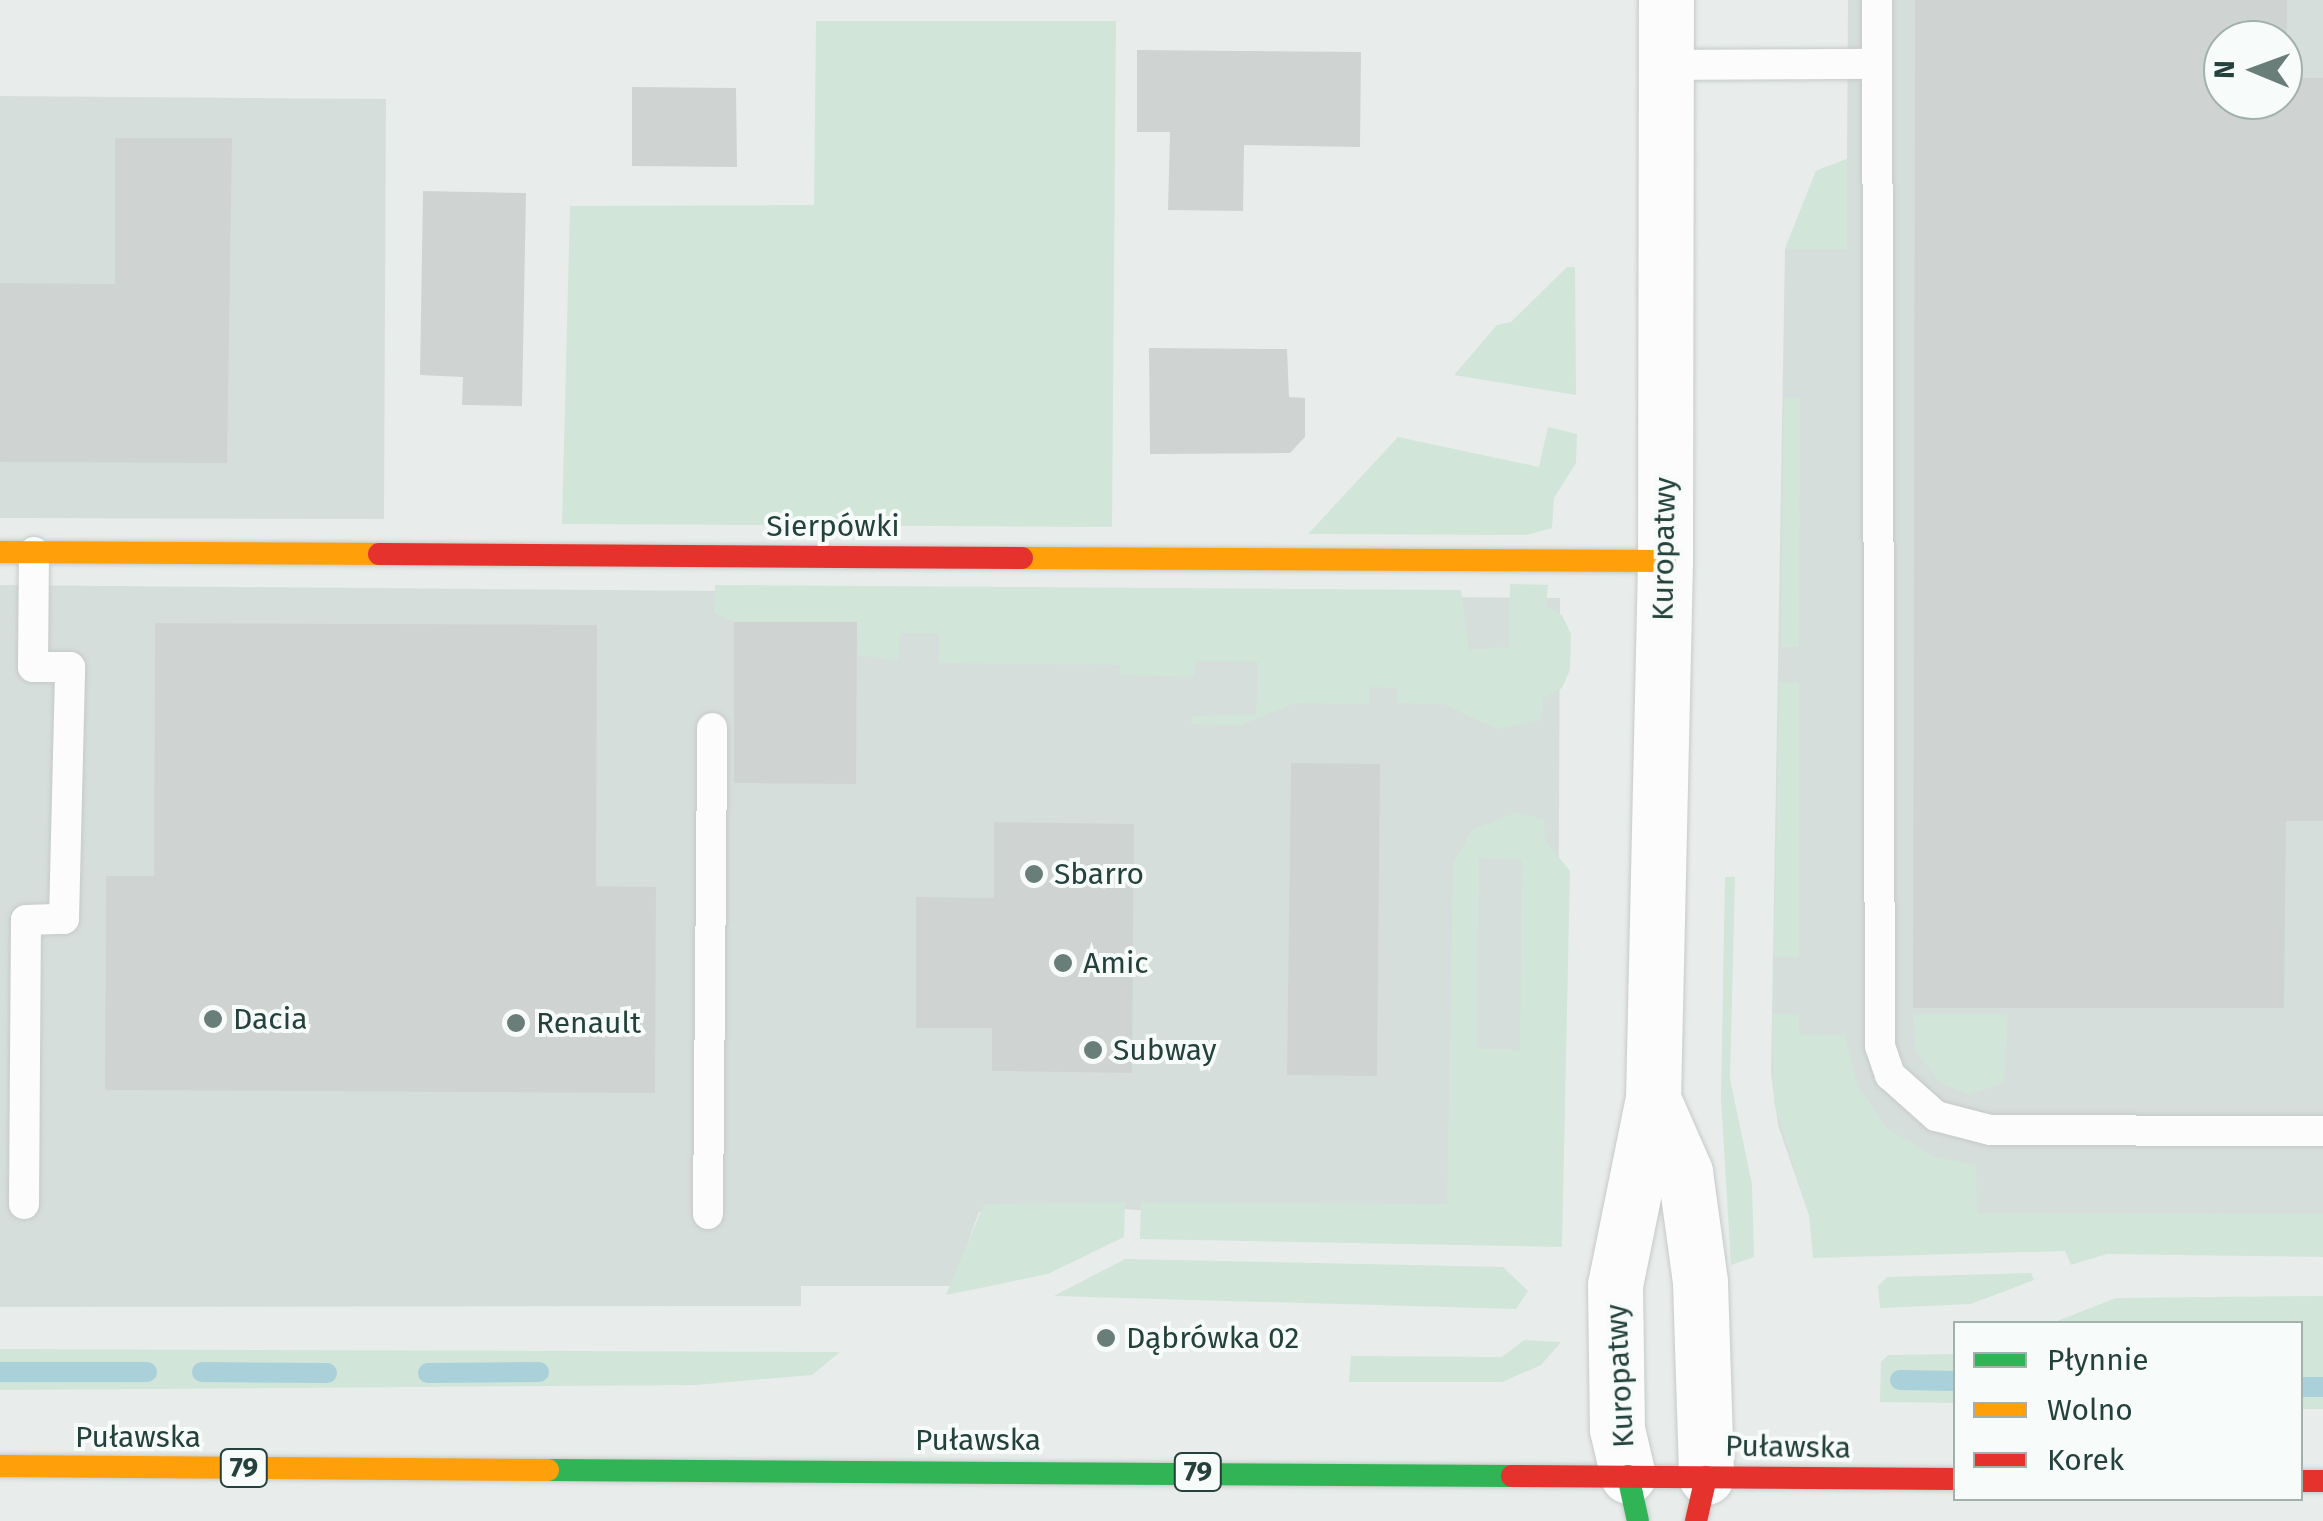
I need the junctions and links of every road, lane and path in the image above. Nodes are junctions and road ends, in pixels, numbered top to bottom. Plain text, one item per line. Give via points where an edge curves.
1 (1666, 0) edge
2 (1877, 0) edge
3 (1877, 64) junction
4 (1666, 65) junction
5 (0, 552) edge
6 (34, 552) junction
7 (1665, 561) junction
8 (712, 728) dead end
9 (1654, 1099) junction
10 (2323, 1132) edge
11 (24, 1204) dead end
12 (708, 1214) dead end
13 (0, 1466) edge
14 (1953, 1479) edge
15 (1633, 1498) edge
16 (1701, 1499) edge

1 - 4 street, Kuropatwy
2 - 3 lane
3 - 4 lane
3 - 10 lane via 1880,1032 1890,1075 1936,1116 1990,1130
4 - 7 street, Kuropatwy
5 - 6 main road, Sierpówki
6 - 7 main road, Sierpówki
6 - 11 lane via 33,666 70,667 64,919 26,920
7 - 9 street, Kuropatwy
8 - 12 lane
9 - 15 street, Kuropatwy via 1615,1285 1617,1429
9 - 16 street, Kuropatwy via 1685,1172 1700,1282
13 - 15 main road, Puławska / 79
14 - 16 main road, Puławska / 79
15 - 16 main road, Puławska / 79

